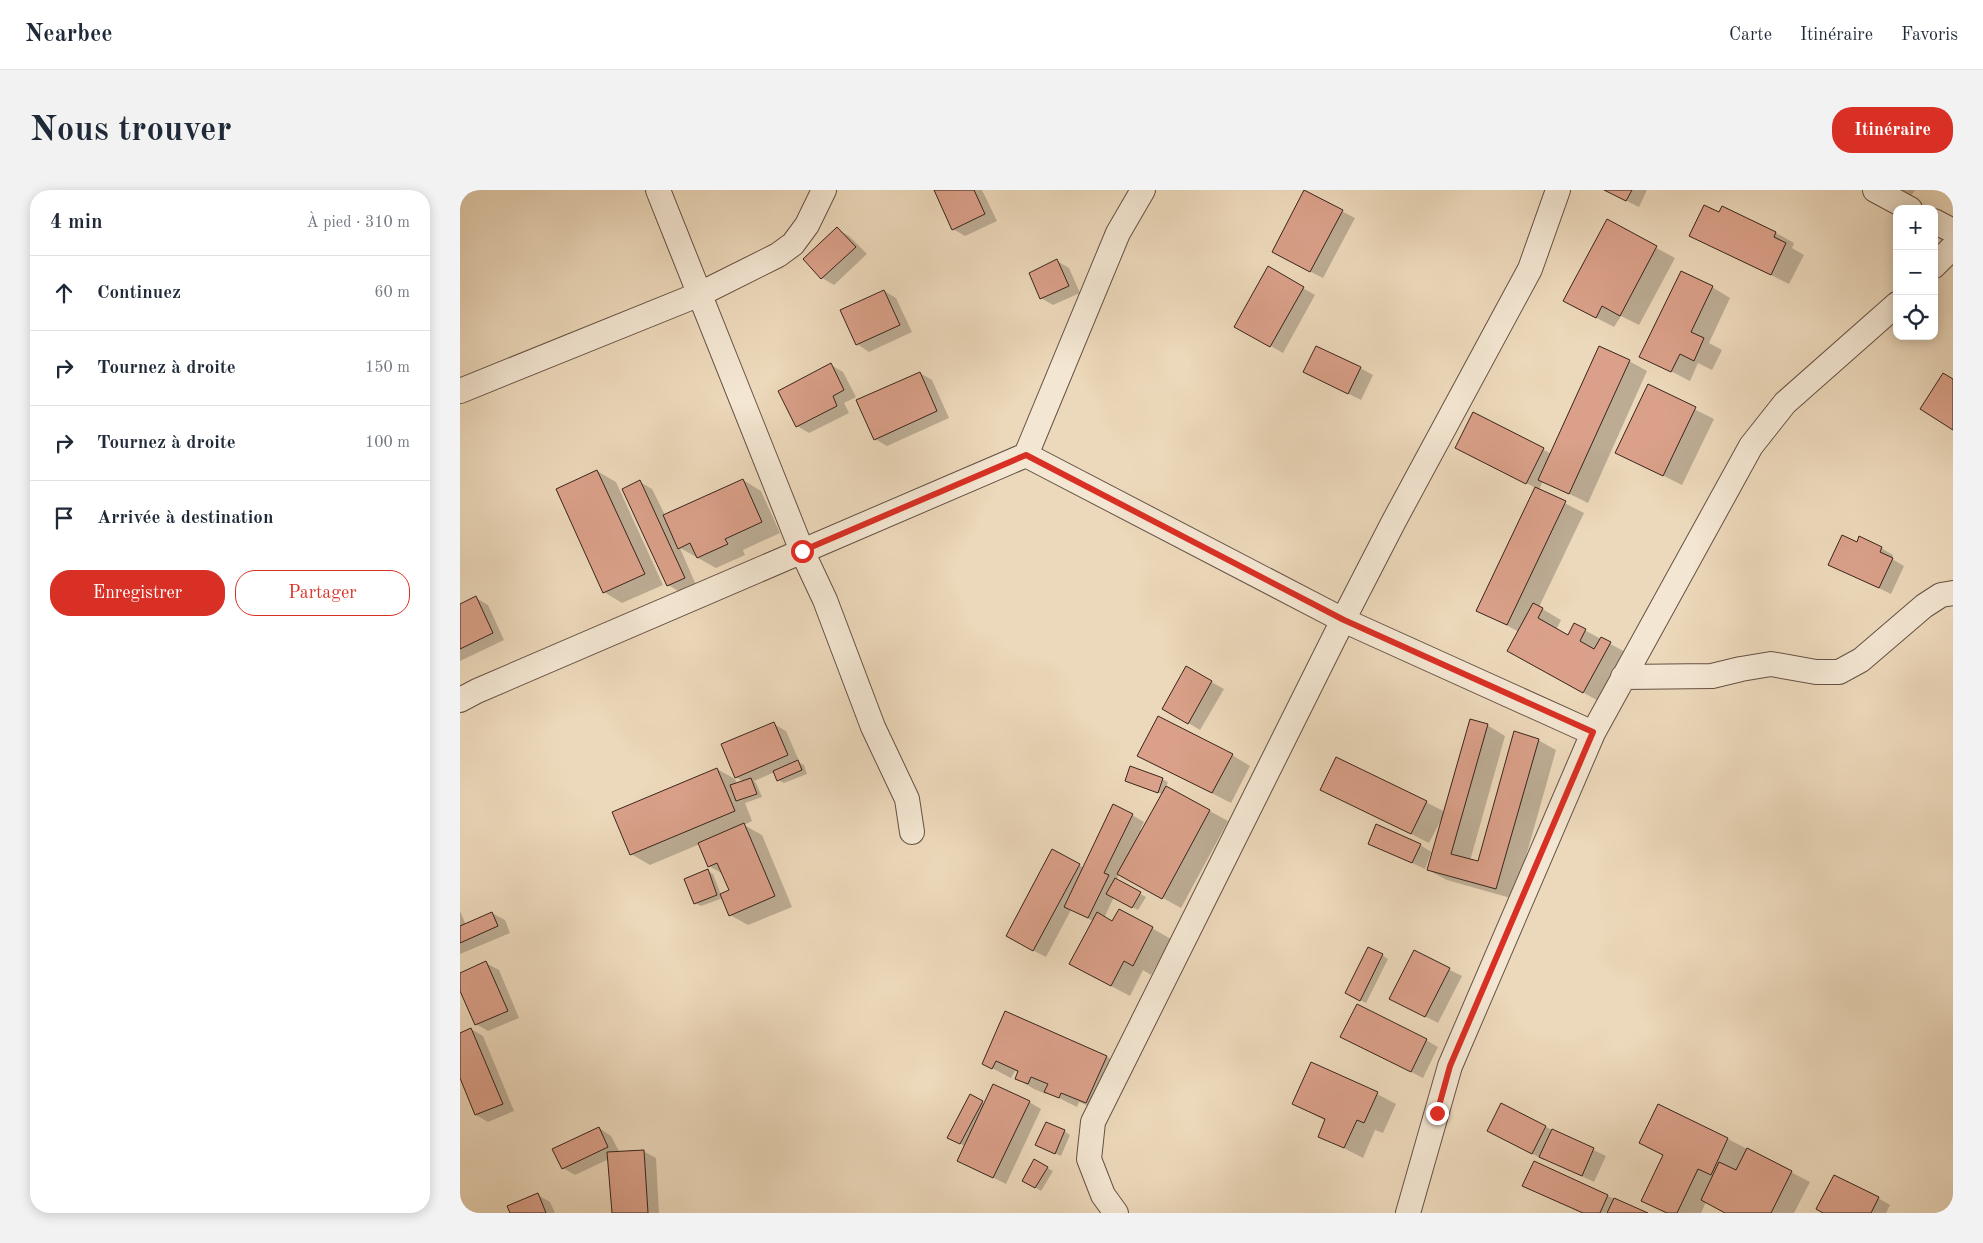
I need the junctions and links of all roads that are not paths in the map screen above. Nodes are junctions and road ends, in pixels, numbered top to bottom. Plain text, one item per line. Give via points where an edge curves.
1 (658, 190) edge
2 (824, 190) edge
3 (1143, 190) edge
4 (1558, 190) edge
5 (1875, 190) edge
6 (1903, 205) edge
7 (1938, 223) edge
8 (1953, 231) edge
9 (1953, 247) edge
10 (1938, 262) edge
11 (700, 294) junction
12 (1893, 308) edge
13 (460, 391) edge
14 (1026, 455) junction
15 (802, 551) junction
16 (1953, 593) edge
17 (1344, 620) junction
18 (1623, 677) junction
19 (460, 700) edge
20 (1593, 732) junction
21 (912, 832) dead end
22 (1116, 1213) edge
23 (1408, 1213) edge

1 - 11 street
2 - 11 street via 793,244 778,255
3 - 14 street via 1118,233
4 - 17 street via 1530,269
5 - 6 street
7 - 8 street
9 - 10 street
11 - 13 street
11 - 15 street
12 - 18 street via 1785,403 1751,446
14 - 15 street
14 - 17 street
15 - 19 street
15 - 21 street via 826,600 873,727 907,799
16 - 18 street via 1941,595 1924,606 1861,660 1839,672 1816,672 1771,664 1712,676
17 - 20 street
17 - 22 street via 1093,1122 1089,1159 1103,1196
18 - 20 street
20 - 23 street via 1450,1066

